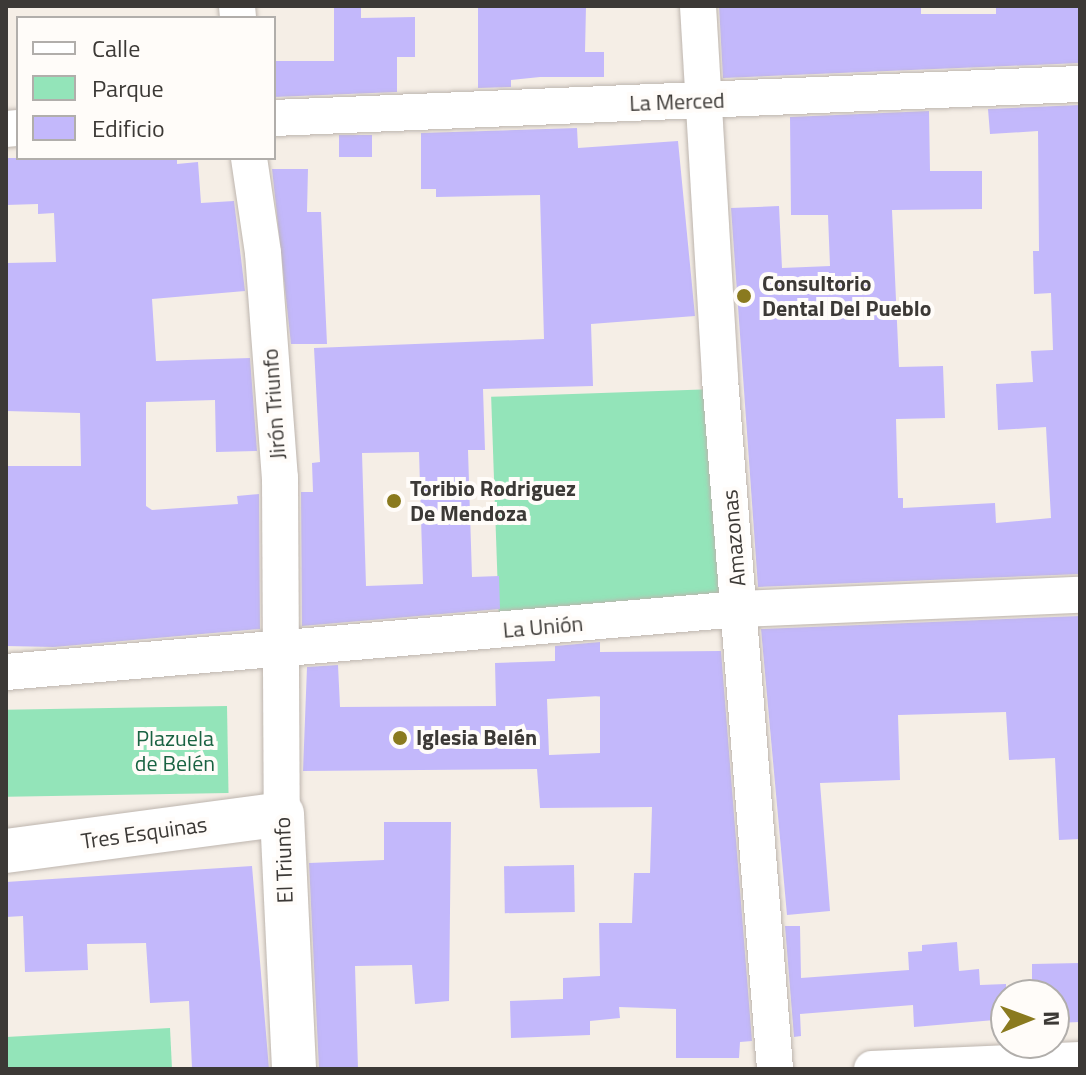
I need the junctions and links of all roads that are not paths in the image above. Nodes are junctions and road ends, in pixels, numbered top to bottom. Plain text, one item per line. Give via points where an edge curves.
1 (698, 6) edge
2 (1080, 84) edge
3 (703, 101) junction
4 (276, 118) edge
5 (249, 160) edge
6 (1080, 595) edge
7 (740, 609) junction
8 (278, 651) junction
9 (6, 672) edge
10 (282, 814) junction
11 (6, 851) edge
12 (1080, 1060) edge
13 (294, 1069) edge
14 (775, 1069) edge
15 (872, 1069) edge

1 - 3 street, Amazonas
2 - 3 street, La Merced
3 - 4 street, La Merced
3 - 7 street, Amazonas
5 - 8 street, Jirón Triunfo via 263,253 280,478
6 - 7 street, La Unión
7 - 8 street, La Unión
7 - 14 street, Amazonas
8 - 9 street, La Unión
8 - 10 street, El Triunfo
10 - 11 highway, Tres Esquinas
10 - 13 highway, El Triunfo
12 - 15 street

